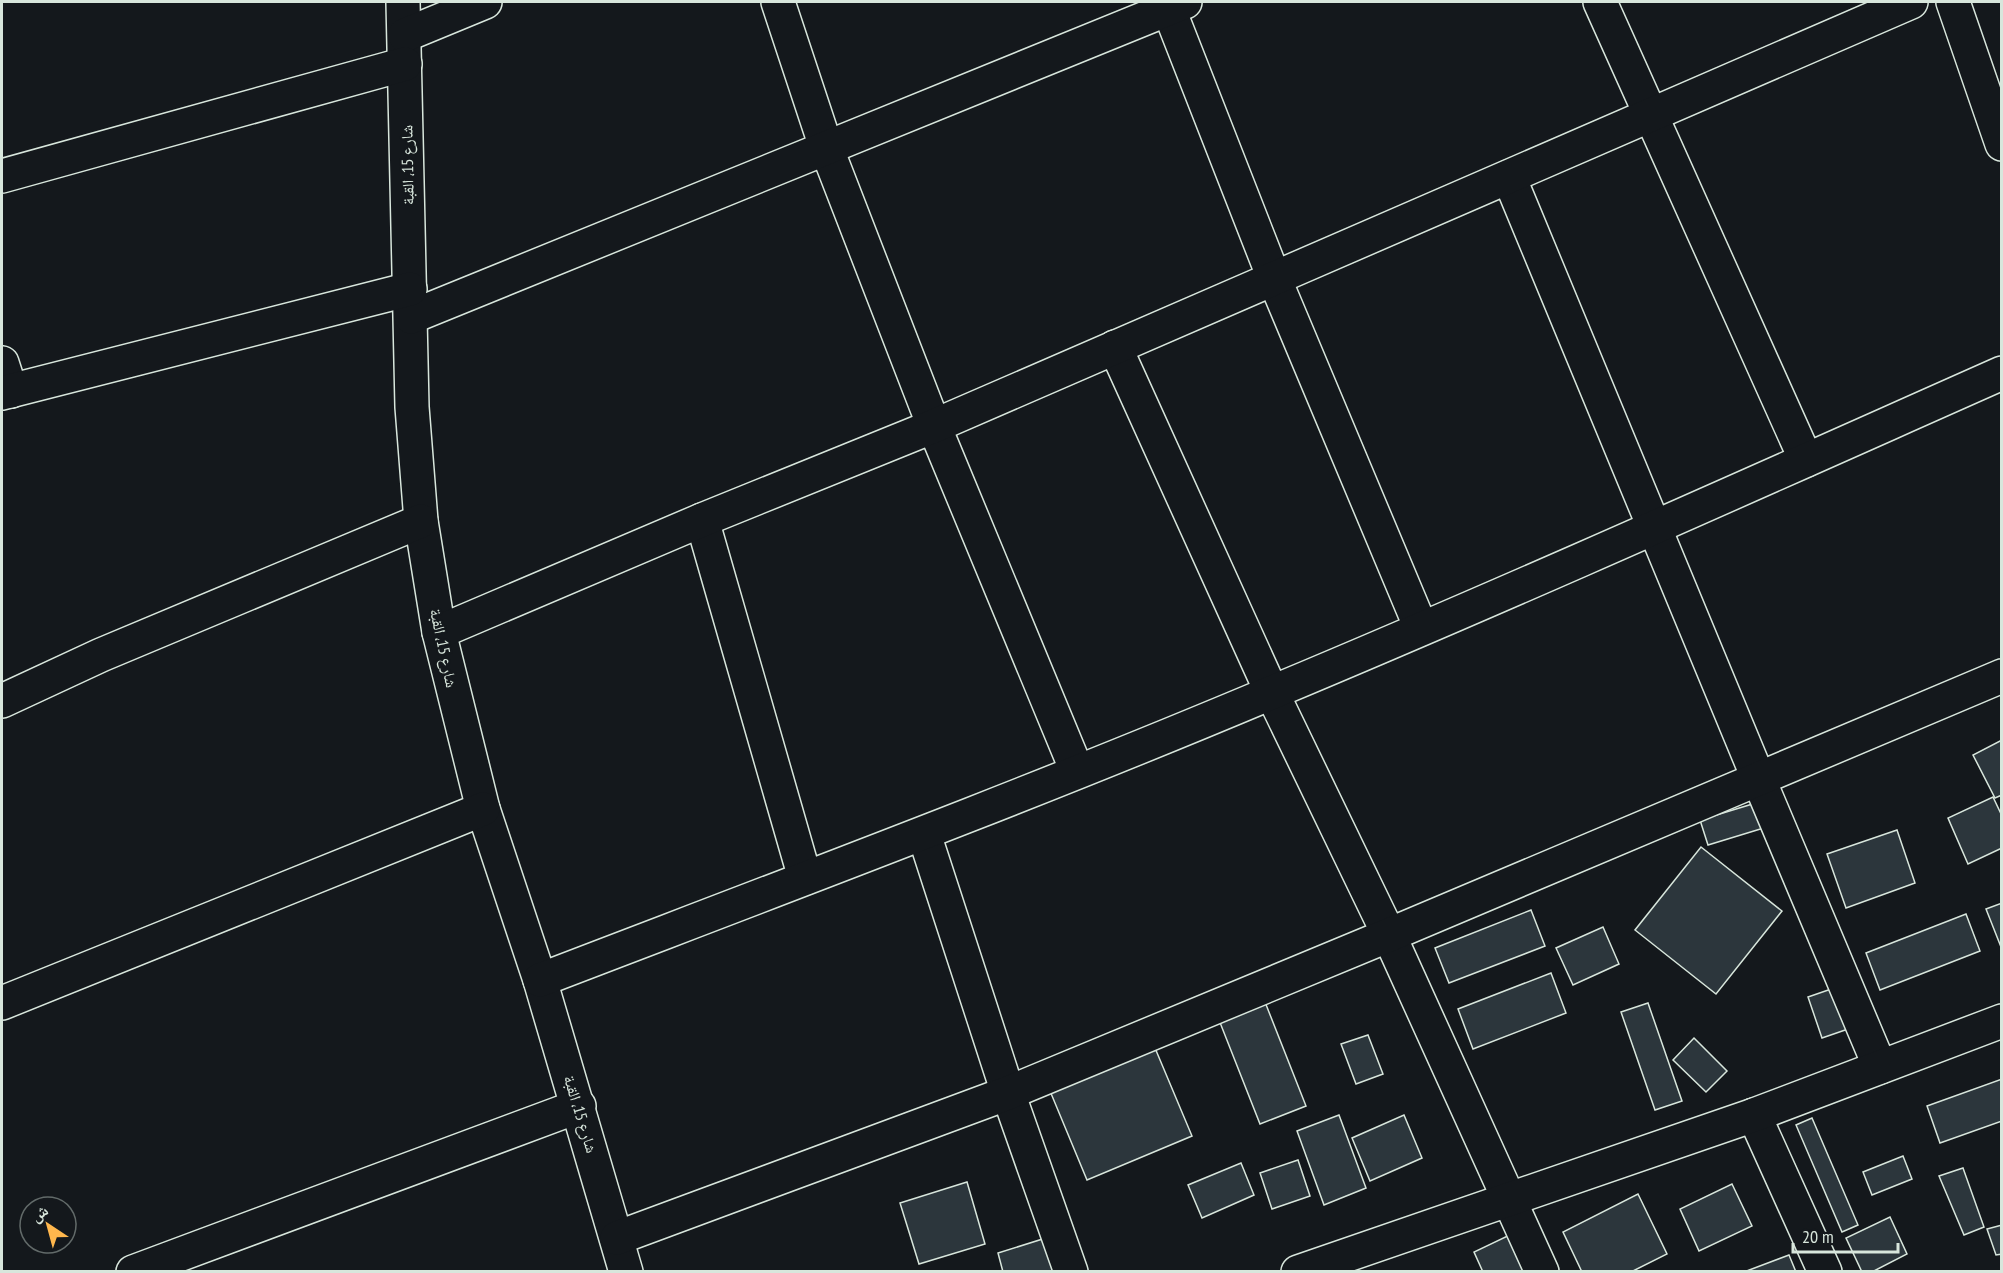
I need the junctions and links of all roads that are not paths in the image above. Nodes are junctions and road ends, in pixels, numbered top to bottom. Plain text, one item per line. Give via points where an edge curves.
1 (403, 2) edge
2 (485, 2) edge
3 (778, 2) edge
4 (1600, 2) edge
5 (1911, 2) edge
6 (1953, 2) edge
7 (1173, 4) edge
8 (405, 50) junction
9 (1652, 114) junction
10 (2001, 144) edge
11 (826, 147) junction
12 (2, 176) edge
13 (1509, 177) junction
14 (1274, 278) junction
15 (410, 303) junction
16 (1115, 347) junction
17 (2001, 373) edge
18 (5, 382) edge
19 (934, 426) junction
20 (1806, 460) junction
21 (702, 520) junction
22 (421, 521) junction
23 (1655, 528) junction
24 (1421, 628) junction
25 (439, 632) junction
26 (2001, 676) edge
27 (1272, 693) junction
28 (2, 700) edge
29 (1077, 771) junction
30 (1759, 780) junction
31 (483, 809) junction
32 (924, 834) junction
33 (805, 878) junction
34 (1389, 935) junction
35 (540, 980) junction
36 (2, 1004) edge
37 (2001, 1021) edge
38 (1880, 1067) junction
39 (1008, 1093) junction
40 (579, 1106) junction
41 (1754, 1115) junction
42 (1508, 1200) junction
43 (617, 1239) junction
44 (133, 1272) edge
45 (626, 1272) edge
46 (1071, 1272) edge
47 (1298, 1272) edge
48 (1542, 1272) edge
49 (1825, 1272) edge

1 - 8 street, شارع 15، القبة
2 - 8 street
3 - 11 street
4 - 9 street
5 - 9 street
6 - 10 street
7 - 11 street
7 - 14 street
8 - 12 street
8 - 15 street, شارع 15، القبة
9 - 13 street
9 - 20 street
11 - 15 street
11 - 19 street
13 - 14 street
13 - 23 street
14 - 16 street
14 - 24 street
15 - 18 street
15 - 22 street, شارع 15، القبة via 412,408
16 - 19 street
16 - 27 street
17 - 20 street
19 - 21 street
19 - 29 street
20 - 23 street
21 - 25 street
21 - 33 street
22 - 25 street, شارع 15، القبة
22 - 28 street
23 - 24 street
23 - 30 street
24 - 27 street
25 - 31 street, شارع 15، القبة
26 - 30 street
27 - 29 street
27 - 34 street
29 - 32 street
30 - 34 street
30 - 38 street
31 - 35 street, شارع 15، القبة
31 - 36 street
32 - 33 street
32 - 39 street
33 - 35 street
34 - 39 street
34 - 42 street
35 - 40 street, شارع 15، القبة
37 - 38 street
38 - 41 street
39 - 43 street
39 - 46 street
40 - 43 street, شارع 15، القبة
40 - 44 street
41 - 42 street
41 - 49 street
42 - 47 street
42 - 48 street
43 - 45 street, شارع 15، القبة

